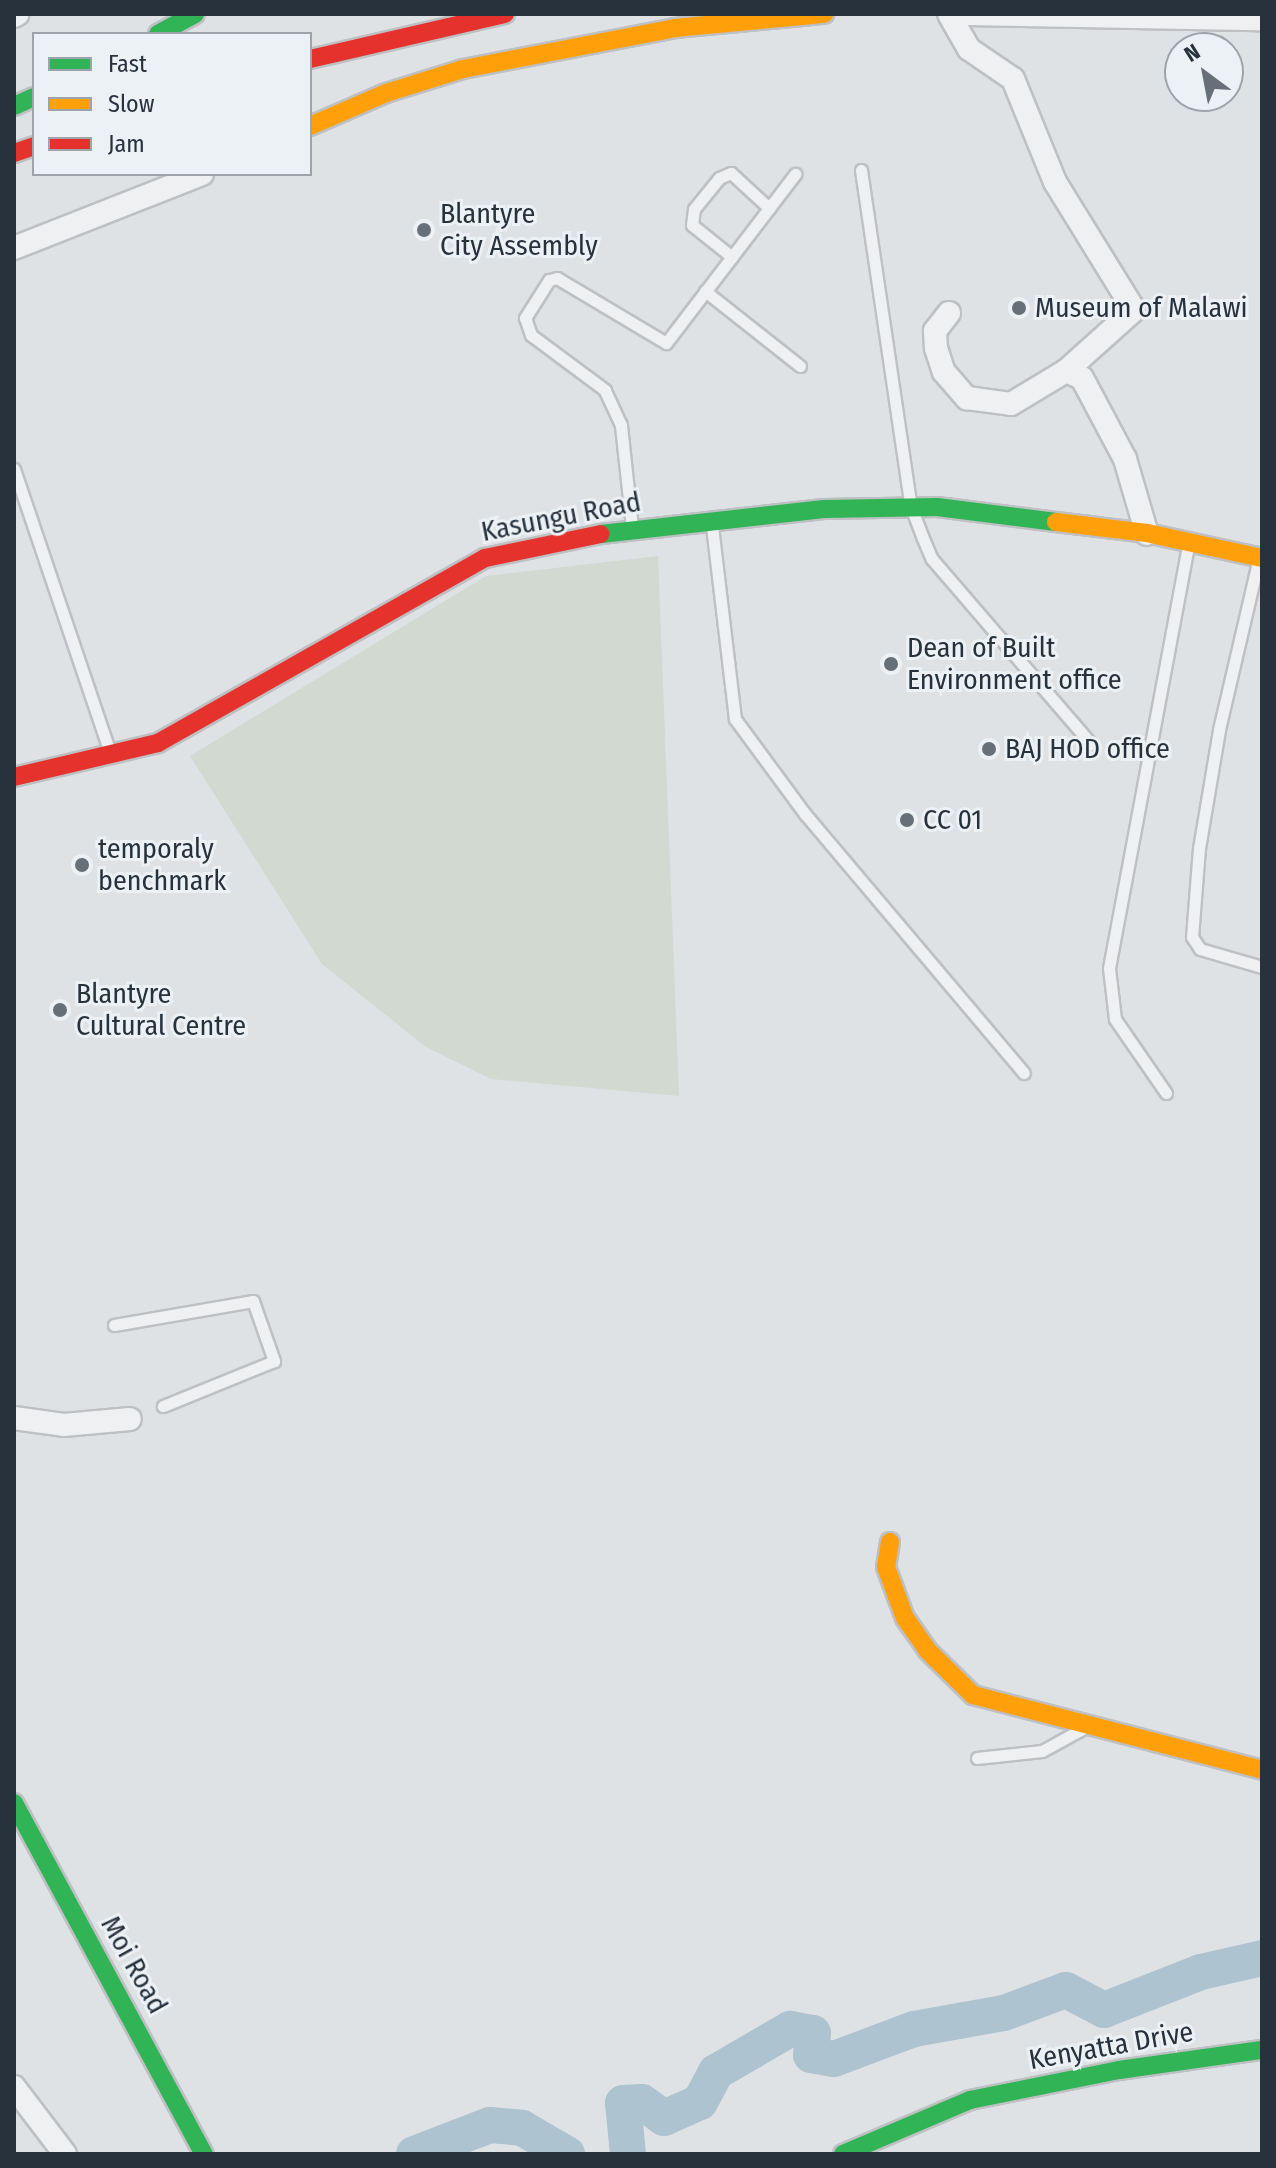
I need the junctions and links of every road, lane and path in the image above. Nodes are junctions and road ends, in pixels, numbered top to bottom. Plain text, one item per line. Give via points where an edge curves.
1 (195, 14) edge
2 (505, 14) edge
3 (824, 14) edge
4 (949, 14) edge
5 (963, 14) edge
6 (1262, 19) edge
7 (162, 32) edge
8 (312, 59) edge
9 (312, 125) edge
10 (861, 170) dead end
11 (795, 174) dead end
12 (197, 176) edge
13 (769, 208) junction
14 (14, 248) edge
15 (732, 257) junction
16 (705, 291) junction
17 (949, 313) dead end
18 (800, 366) dead end
19 (1066, 371) junction
20 (14, 469) edge
21 (911, 507) junction
22 (712, 525) junction
23 (632, 528) junction
24 (1147, 534) junction
25 (1189, 542) junction
26 (1260, 558) edge
27 (1091, 744) dead end
28 (111, 756) junction
29 (14, 777) edge
30 (1262, 967) edge
31 (1024, 1073) dead end
32 (1166, 1093) dead end
33 (114, 1325) dead end
34 (163, 1406) dead end
35 (14, 1418) edge
36 (130, 1419) dead end
37 (890, 1542) dead end
38 (1090, 1725) junction
39 (977, 1758) dead end
40 (1262, 1770) edge
41 (14, 1803) edge
42 (1262, 2050) edge
43 (14, 2087) edge
44 (65, 2154) edge
45 (204, 2154) edge
46 (843, 2154) edge

1 - 7 main road
2 - 8 main road
3 - 9 main road via 675,28 463,69 386,93
4 - 19 street via 969,49 1013,79 1055,182 1134,310
5 - 6 street
10 - 21 lane
11 - 13 lane
12 - 14 street
13 - 15 lane
13 - 15 lane via 731,173 719,178 694,209 692,225
15 - 16 lane
16 - 18 lane
16 - 23 lane via 671,341 662,344 557,278 549,280 525,318 531,335 605,390 621,425
17 - 19 street via 935,331 936,348 944,372 967,398 1011,404
19 - 24 street via 1082,378 1112,428
20 - 28 lane
21 - 22 main road, Kasungu Road via 824,509
21 - 24 main road, Kasungu Road
21 - 27 lane via 932,559
22 - 23 main road, Kasungu Road
22 - 31 lane via 735,719 805,814
23 - 28 main road, Kasungu Road via 485,558 158,743
24 - 25 main road, Kasungu Road
25 - 26 main road, Kasungu Road
25 - 32 lane via 1109,968 1115,1019
26 - 30 lane via 1219,730 1199,848 1192,937 1200,949
28 - 29 main road, Kasungu Road
33 - 34 lane via 253,1301 274,1361
35 - 36 street via 64,1425
37 - 38 main road via 886,1567 905,1618 927,1650 973,1695
38 - 39 lane via 1042,1751
38 - 40 main road
41 - 45 main road, Moi Road
42 - 46 main road, Kenyatta Drive via 1119,2070 970,2100
43 - 44 street

